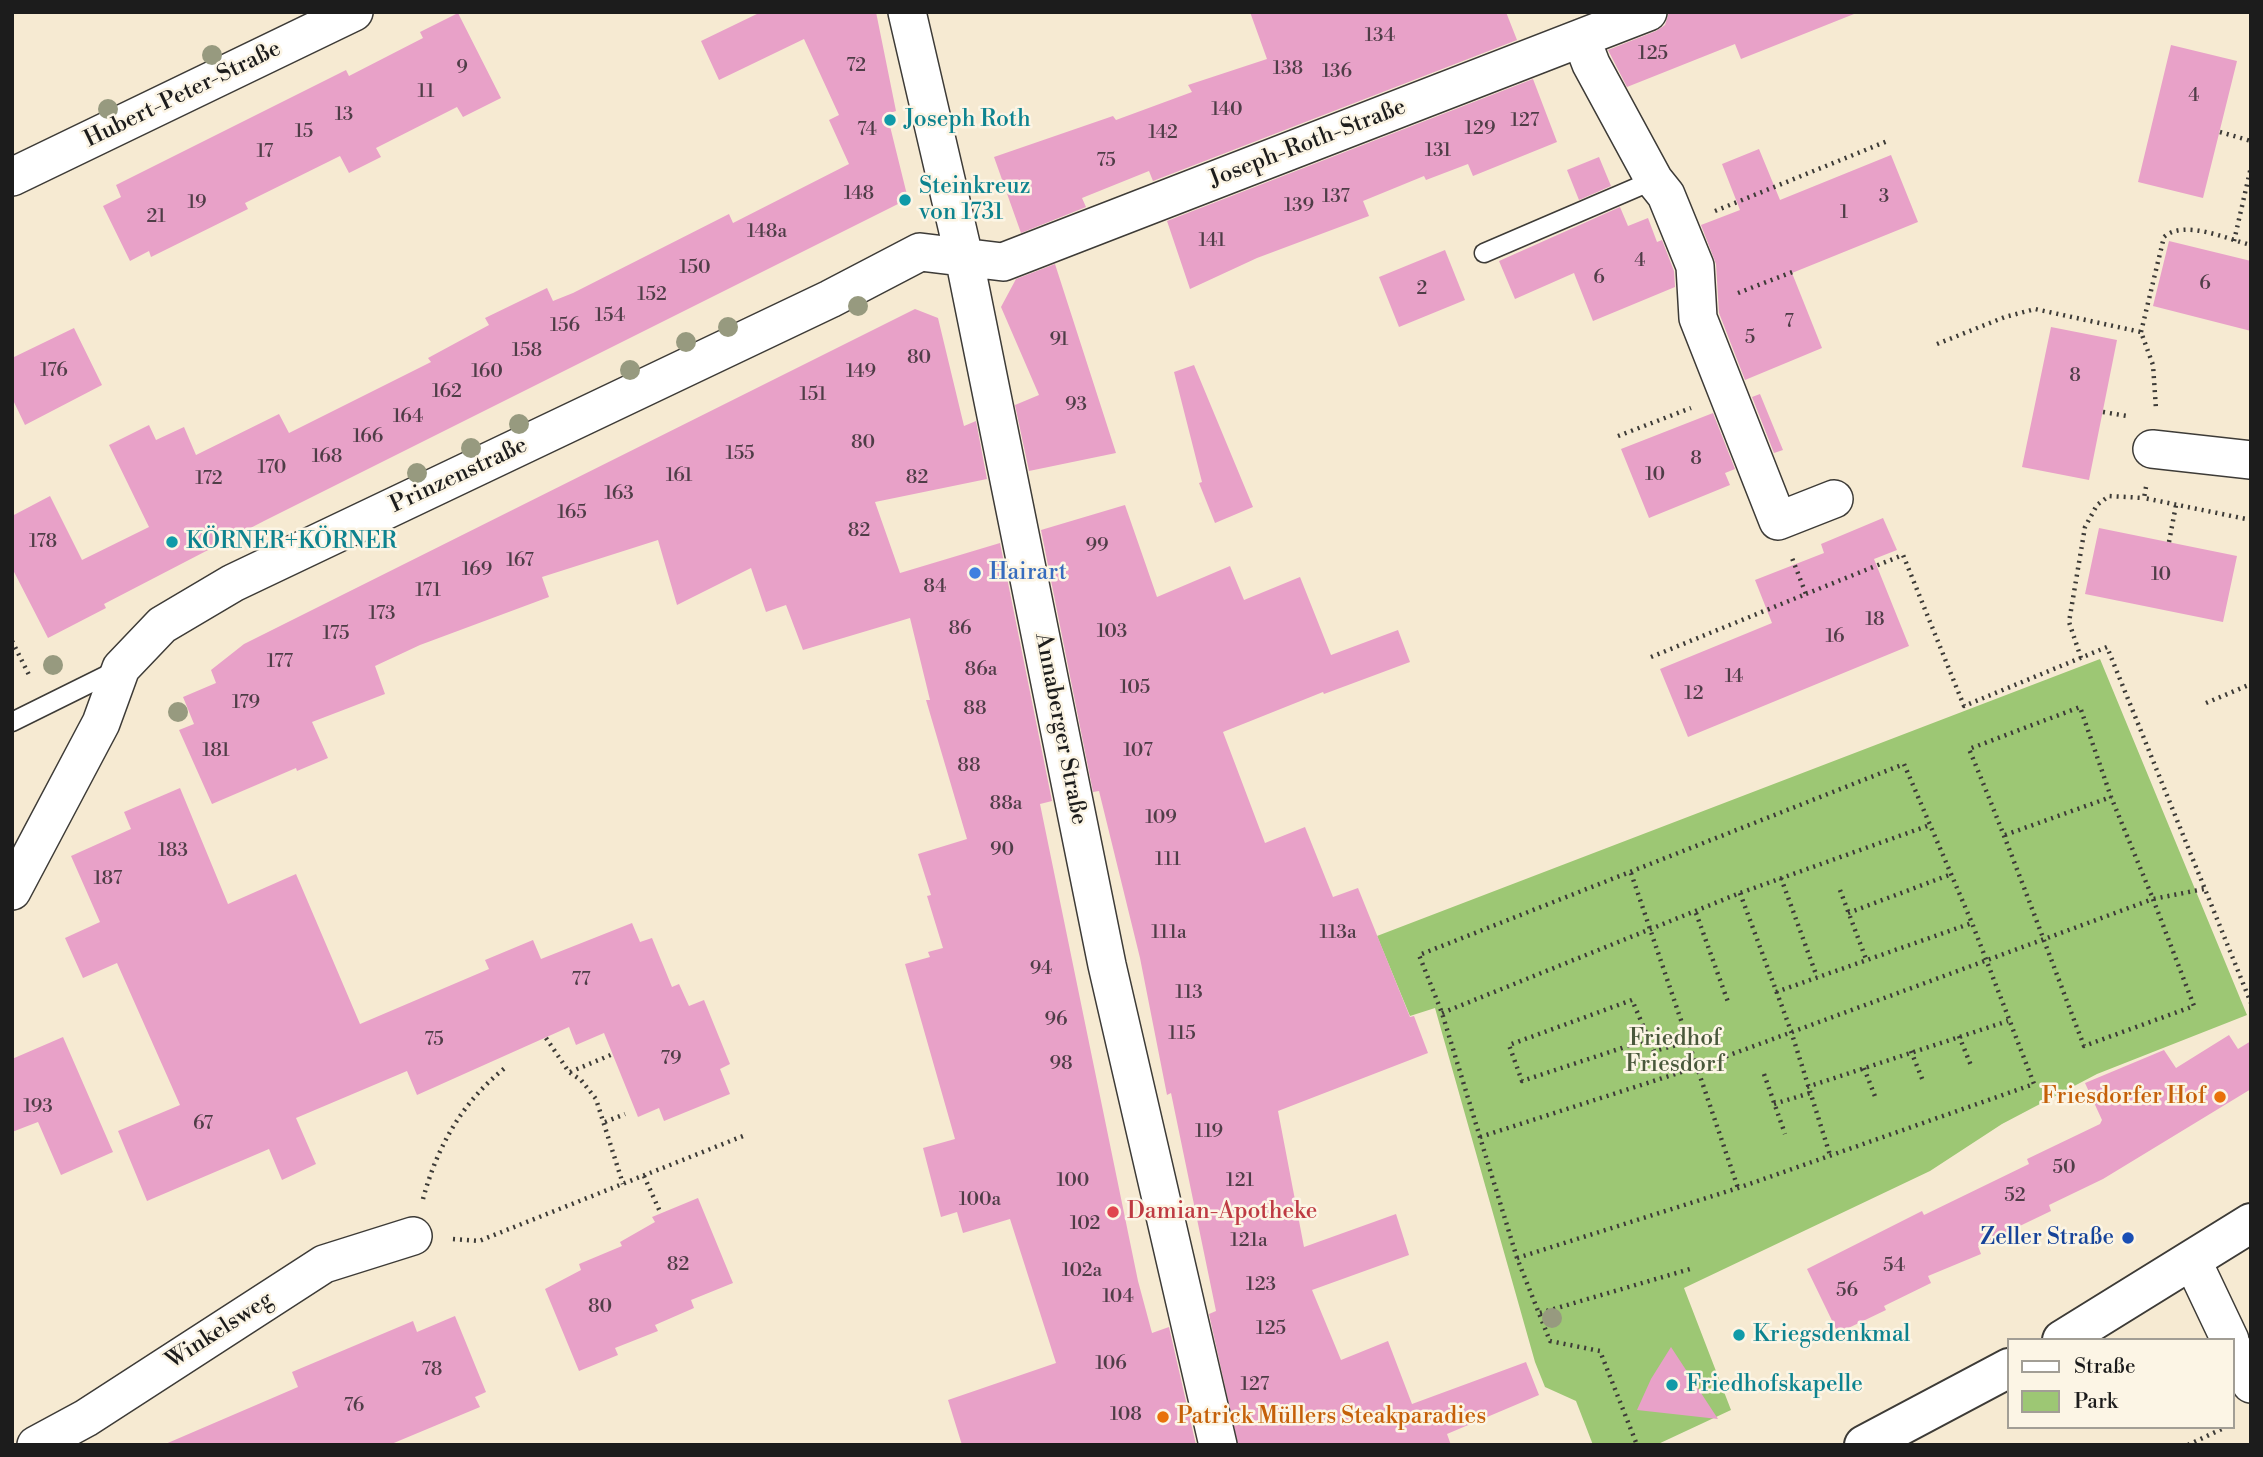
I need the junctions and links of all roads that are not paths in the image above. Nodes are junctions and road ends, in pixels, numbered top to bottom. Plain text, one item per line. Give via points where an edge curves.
1 (354, 12) edge
2 (907, 12) edge
3 (1648, 12) edge
4 (1581, 38) junction
5 (12, 177) edge
6 (1654, 180) junction
7 (1484, 253) dead end
8 (964, 257) junction
9 (2152, 449) road end
10 (2251, 460) edge
11 (1834, 499) dead end
12 (121, 668) junction
13 (12, 722) edge
14 (12, 891) edge
15 (2251, 1223) edge
16 (413, 1236) road end
17 (2192, 1260) junction
18 (2065, 1338) edge
19 (2229, 1338) edge
20 (2235, 1352) edge
21 (2008, 1369) edge
22 (2251, 1384) edge
23 (36, 1445) edge
24 (1218, 1445) edge
25 (1864, 1445) edge

1 - 5 street, Hubert-Peter-Straße
2 - 8 street, Annaberger Straße
3 - 4 street, Joseph-Roth-Straße
4 - 6 street
4 - 8 street, Joseph-Roth-Straße via 1003,262
6 - 7 lane
6 - 11 street via 1666,195 1695,266 1698,318 1778,521
8 - 12 street, Prinzenstraße via 920,252 233,583 162,625
8 - 24 street, Annaberger Straße via 1107,965
9 - 10 street
12 - 13 lane
12 - 14 street, Prinzenstraße via 101,723
15 - 17 street
16 - 23 street, Winkelsweg via 324,1264 86,1418
17 - 18 street
17 - 19 street
20 - 22 street
21 - 25 street

